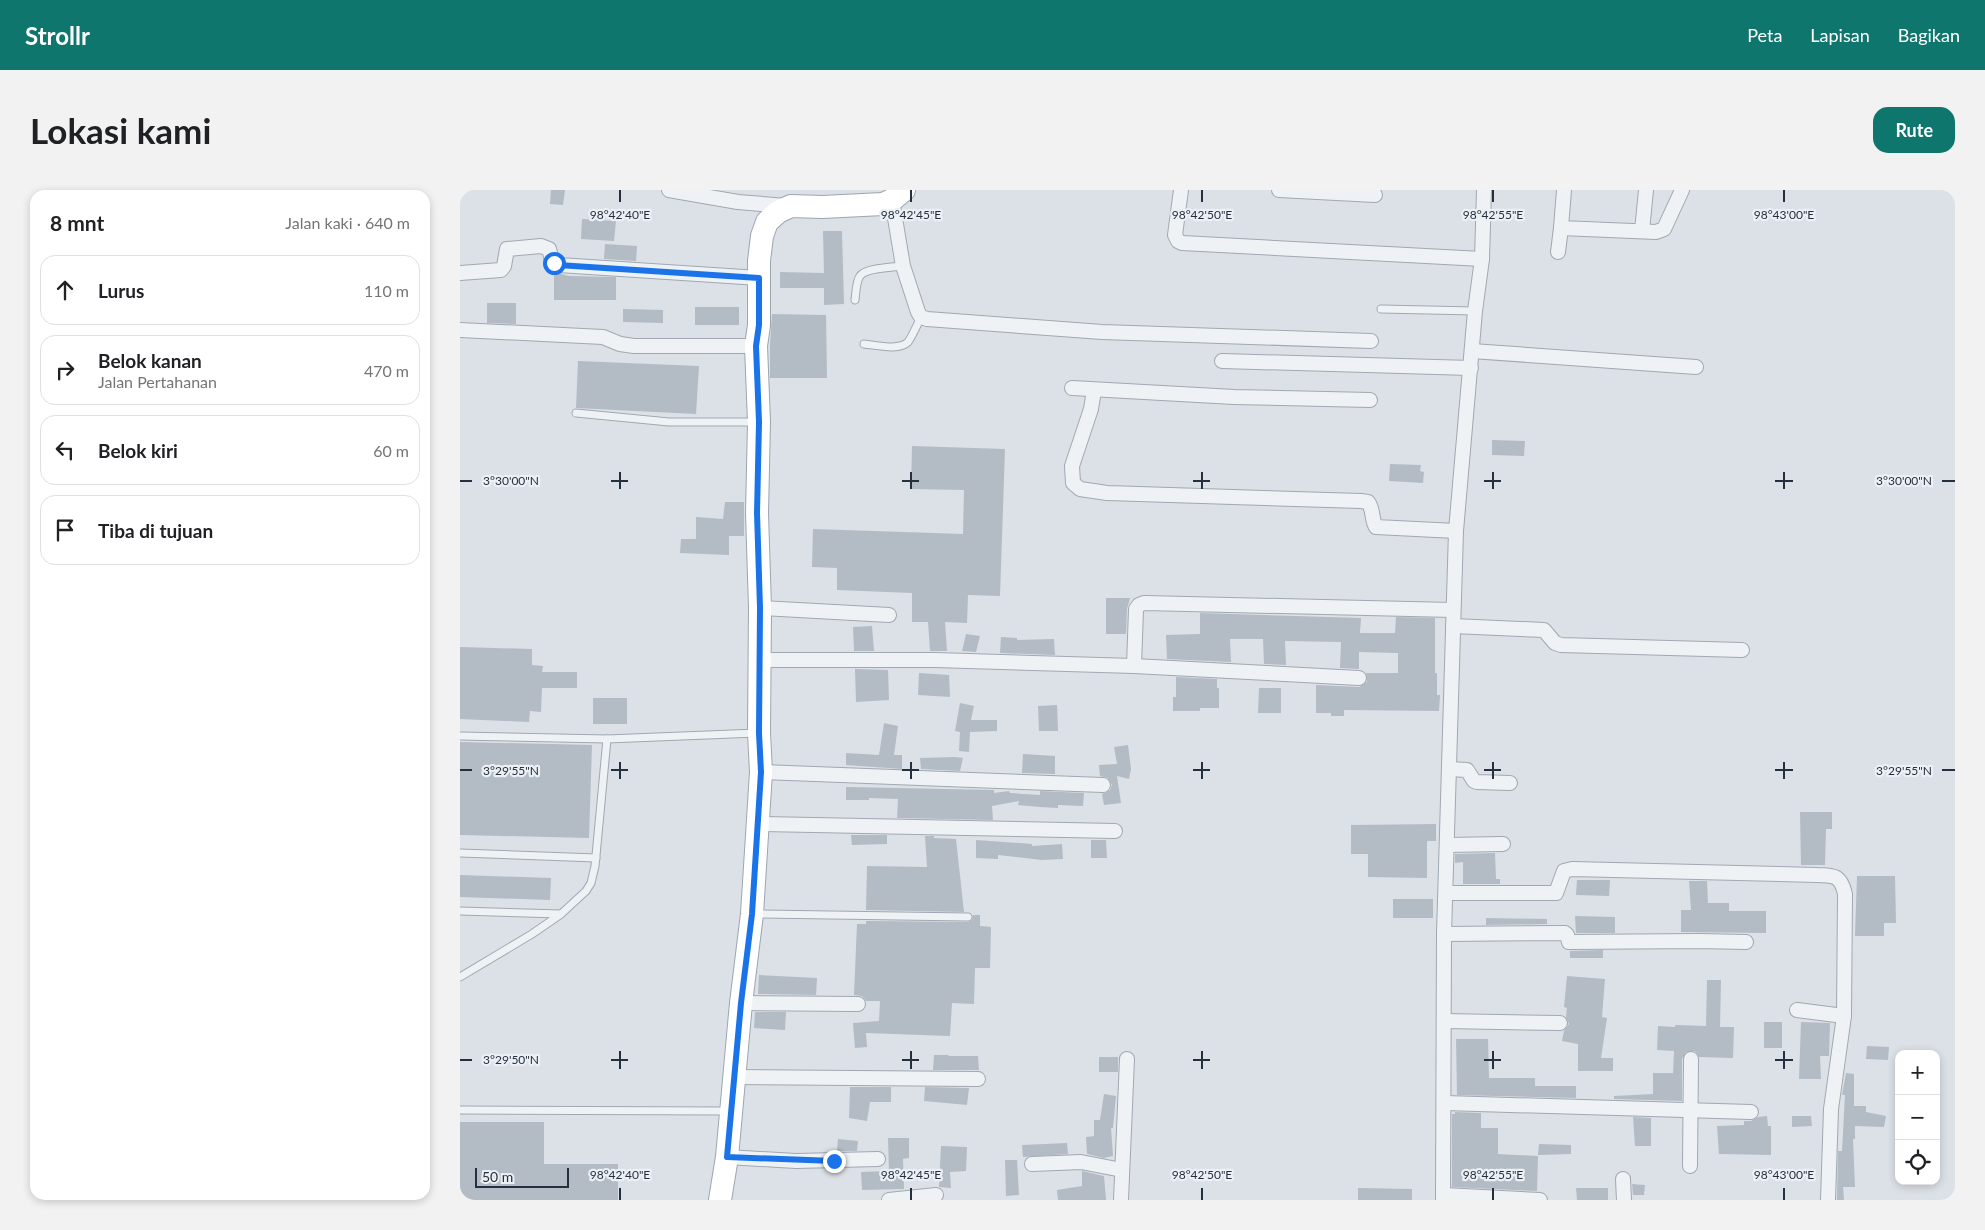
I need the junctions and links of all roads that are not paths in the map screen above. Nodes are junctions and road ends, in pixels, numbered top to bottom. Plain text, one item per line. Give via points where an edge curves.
1 (669, 190) edge
2 (1181, 190) edge
3 (1279, 190) edge
4 (1484, 190) edge
5 (1564, 190) edge
6 (1646, 190) edge
7 (1682, 190) edge
8 (898, 195) edge
9 (1375, 195) dead end
10 (791, 206) junction
11 (1561, 228) junction
12 (1642, 232) junction
13 (1558, 252) dead end
14 (1482, 259) junction
15 (903, 266) junction
16 (460, 273) edge
17 (759, 278) junction
18 (855, 300) dead end
19 (1381, 309) dead end
20 (1475, 311) junction
21 (921, 317) junction
22 (460, 330) edge
23 (1371, 341) dead end
24 (864, 344) dead end
25 (756, 346) junction
26 (1472, 351) junction
27 (1222, 361) dead end
28 (1696, 367) dead end
29 (1471, 368) junction
30 (1072, 388) dead end
31 (1094, 390) junction
32 (1370, 400) dead end
33 (576, 413) dead end
34 (759, 422) junction
35 (1456, 531) junction
36 (760, 608) junction
37 (1453, 610) junction
38 (889, 615) dead end
39 (1453, 626) junction
40 (1742, 650) dead end
41 (759, 660) junction
42 (1134, 666) junction
43 (1359, 678) dead end
44 (759, 733) junction
45 (460, 736) edge
46 (607, 739) junction
47 (1449, 769) junction
48 (761, 772) junction
49 (1510, 783) dead end
50 (1103, 785) dead end
51 (756, 824) junction
52 (1115, 831) dead end
53 (1503, 844) dead end
54 (1447, 845) junction
55 (460, 853) edge
56 (596, 858) junction
57 (1446, 893) junction
58 (460, 911) edge
59 (561, 914) junction
60 (752, 914) junction
61 (968, 917) dead end
62 (1444, 934) junction
63 (1746, 942) dead end
64 (460, 976) edge
65 (741, 1003) junction
66 (858, 1004) dead end
67 (1797, 1010) dead end
68 (1844, 1016) junction
69 (1444, 1021) junction
70 (1560, 1022) dead end
71 (1127, 1059) dead end
72 (1692, 1059) dead end
73 (734, 1077) junction
74 (978, 1079) dead end
75 (1445, 1103) junction
76 (460, 1110) edge
77 (730, 1111) junction
78 (1691, 1111) junction
79 (1751, 1112) dead end
80 (727, 1157) junction
81 (878, 1159) dead end
82 (1032, 1164) dead end
83 (1690, 1166) dead end
84 (1122, 1170) junction
85 (1623, 1179) dead end
86 (936, 1195) dead end
87 (1444, 1197) edge
88 (720, 1200) edge
89 (889, 1200) edge
90 (1121, 1200) edge
91 (1540, 1200) edge
92 (1624, 1200) edge
93 (1828, 1200) edge

1 - 10 street via 738,202
2 - 14 street via 1175,235 1182,243
3 - 9 street
4 - 14 street
5 - 11 street
6 - 12 street
7 - 12 street via 1664,229
8 - 10 main road via 883,204
8 - 15 street
10 - 17 main road via 767,222 762,236
11 - 12 street
11 - 13 street
14 - 20 street
15 - 18 lane via 862,274
15 - 21 street
16 - 17 street via 501,270 507,248 541,246 549,249 552,260 558,265
17 - 25 main road
19 - 20 lane
20 - 26 street
21 - 23 street via 1102,332
21 - 24 lane via 903,344
22 - 25 street via 603,337 626,346
25 - 34 main road
26 - 28 street
26 - 29 street
27 - 29 street
29 - 35 street
30 - 31 street
31 - 32 street
31 - 35 street via 1072,466 1073,483 1080,489 1106,493 1361,501 1372,507 1376,527
33 - 34 lane via 669,422
34 - 36 main road
35 - 37 street
36 - 38 street
36 - 41 main road
37 - 39 street
37 - 42 street via 1144,603 1136,608
39 - 40 street via 1544,630 1561,645
39 - 47 street
41 - 42 street via 935,660
41 - 44 main road
42 - 43 street
44 - 46 lane
44 - 48 main road
45 - 46 lane
46 - 56 lane
47 - 49 street via 1467,770 1477,782
47 - 54 street
48 - 50 street
48 - 51 main road
51 - 52 street
51 - 60 main road
53 - 54 street
54 - 57 street
55 - 56 lane
56 - 59 lane via 586,891
57 - 62 street
57 - 68 street via 1556,893 1564,871 1572,869 1837,877 1845,894
58 - 59 lane
59 - 64 lane
60 - 61 lane
60 - 65 main road
62 - 63 street via 1565,933 1569,942
62 - 69 street
65 - 66 street
65 - 73 main road
67 - 68 street
68 - 93 street via 1831,1109
69 - 70 street
69 - 75 street
71 - 84 street
72 - 78 street
73 - 74 street
73 - 77 main road
75 - 78 street
75 - 87 street
76 - 77 lane
77 - 80 main road
78 - 79 street
78 - 83 street
80 - 81 street via 796,1161
80 - 88 main road
82 - 84 street via 1081,1162
84 - 90 street
85 - 92 street
86 - 89 street
87 - 91 street

